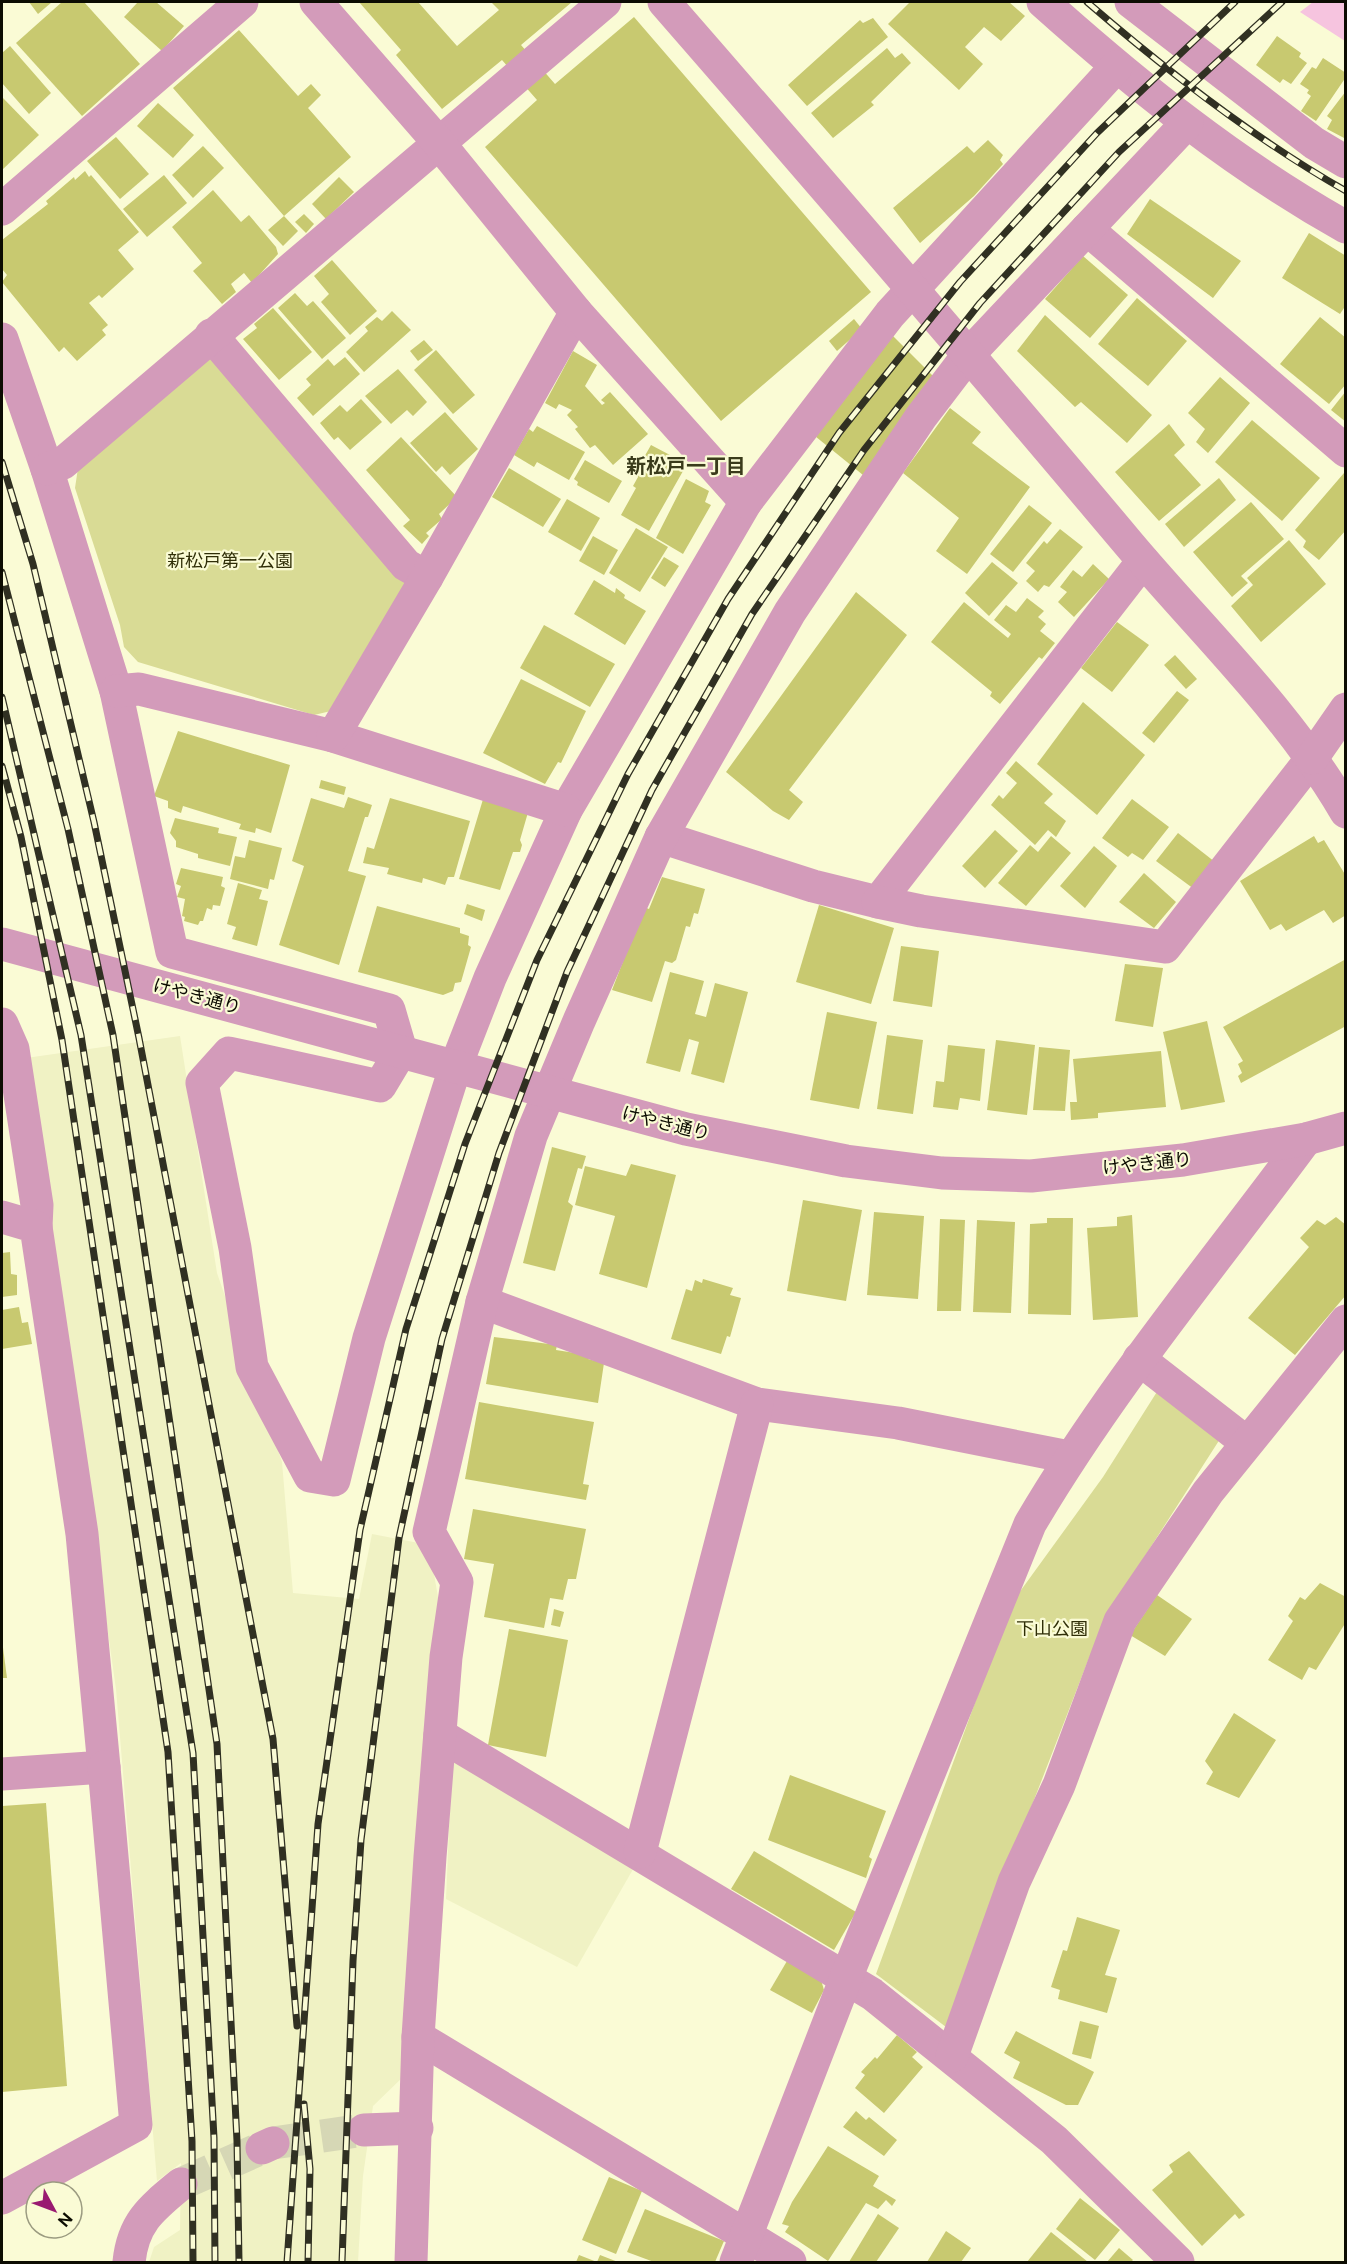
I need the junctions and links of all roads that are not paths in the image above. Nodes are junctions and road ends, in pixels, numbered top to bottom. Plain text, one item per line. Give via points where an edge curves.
1 (242, 2) edge
2 (316, 2) edge
3 (605, 2) edge
4 (664, 2) edge
5 (1043, 2) edge
6 (1131, 2) edge
7 (1116, 68) junction
8 (1187, 123) junction
9 (438, 142) junction
10 (1346, 162) edge
11 (2, 209) edge
12 (1346, 227) edge
13 (1087, 229) junction
14 (913, 287) junction
15 (576, 312) junction
16 (211, 335) junction
17 (2, 339) edge
18 (969, 354) junction
19 (1346, 451) edge
20 (47, 469) junction
21 (746, 502) junction
22 (1143, 561) junction
23 (427, 577) junction
24 (116, 691) junction
25 (1346, 709) edge
26 (333, 736) junction
27 (1311, 758) junction
28 (566, 810) junction
29 (1346, 812) edge
30 (661, 837) junction
31 (878, 902) junction
32 (2, 944) edge
33 (2, 1024) edge
34 (400, 1051) junction
35 (455, 1068) junction
36 (548, 1093) junction
37 (1346, 1128) edge
38 (1306, 1139) junction
39 (2, 1217) edge
40 (36, 1227) junction
41 (482, 1302) junction
42 (1346, 1321) edge
43 (1139, 1359) junction
44 (757, 1404) junction
45 (1246, 1442) junction
46 (1069, 1457) junction
47 (440, 1735) junction
48 (104, 1767) junction
49 (2, 1774) edge
50 (640, 1852) junction
51 (846, 1978) junction
52 (418, 2037) junction
53 (951, 2056) junction
54 (417, 2128) junction
55 (364, 2130) tunnel mouth
56 (180, 2184) tunnel mouth
57 (2, 2198) edge
58 (741, 2248) edge
59 (130, 2257) edge
60 (411, 2262) edge
61 (790, 2262) edge
62 (1178, 2262) edge

1 - 11 street
2 - 9 street
3 - 9 street
4 - 14 street
5 - 7 street
6 - 10 street via 1305,136
7 - 8 street
7 - 14 street
8 - 12 street via 1286,193
8 - 13 street
9 - 15 street
9 - 16 street
13 - 18 street
13 - 19 street
14 - 18 street
14 - 21 street
15 - 21 street
15 - 23 street
16 - 20 street via 63,463
16 - 23 street via 406,565
17 - 20 street
18 - 22 street
18 - 30 street via 921,417 790,612
20 - 24 street
21 - 28 street
22 - 27 street
22 - 31 street
23 - 26 street
24 - 26 street via 139,689
24 - 34 street via 172,952 388,1010
25 - 27 street
26 - 28 street
27 - 29 street
27 - 31 street via 1166,947
28 - 35 street via 490,978
30 - 31 street via 813,886
30 - 36 street
32 - 34 street, けやき通り
33 - 40 street via 13,1049 37,1205
34 - 35 street, けやき通り
34 - 35 street via 380,1086 229,1053 202,1083 236,1248 252,1367 310,1476 334,1480 369,1338
35 - 36 street, けやき通り
36 - 38 street, けやき通り via 766,1147 942,1173 1031,1176 1183,1160
36 - 41 street via 531,1136
37 - 38 street, けやき通り
38 - 43 street
39 - 40 street
40 - 48 street via 82,1534
41 - 44 street
41 - 47 street via 429,1532 458,1582 446,1657
42 - 45 street
43 - 45 street
43 - 46 street
44 - 46 street via 898,1423
44 - 50 street
45 - 53 street via 1120,1621 1059,1785 1014,1882
46 - 51 street via 1030,1524 1006,1580
47 - 50 street
47 - 52 street
48 - 49 street
48 - 57 street via 136,2124
50 - 51 street
51 - 53 street
51 - 58 street
52 - 54 street
52 - 58 street
53 - 62 street via 1054,2140
54 - 55 street
54 - 60 street
56 - 59 street via 147,2213
58 - 61 street

